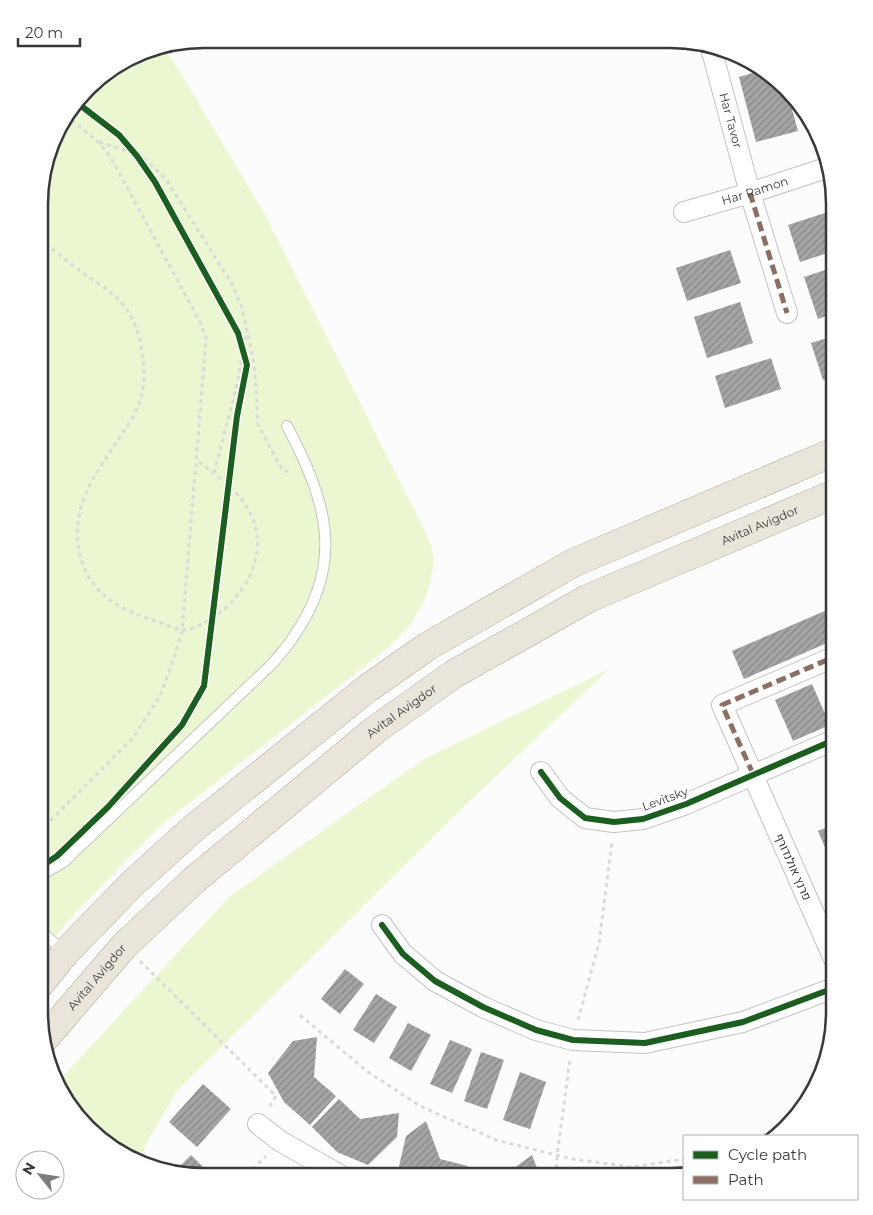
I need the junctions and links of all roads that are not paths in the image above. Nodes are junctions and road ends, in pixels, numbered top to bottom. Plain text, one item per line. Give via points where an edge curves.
1 (714, 54) edge
2 (821, 170) edge
3 (750, 193) junction
4 (684, 212) dead end
5 (787, 313) dead end
6 (287, 426) dead end
7 (826, 456) edge
8 (826, 498) edge
9 (825, 661) edge
10 (825, 744) edge
11 (541, 772) dead end
12 (753, 774) junction
13 (48, 871) edge
14 (382, 925) dead end
15 (48, 938) edge
16 (825, 939) edge
17 (65, 953) junction
18 (48, 974) edge
19 (825, 991) edge
20 (49, 1033) edge
21 (258, 1124) road end
22 (328, 1168) edge

1 - 3 street, Har Tavor
2 - 3 street, Har Ramon
3 - 4 street, Har Ramon
3 - 5 street, Har Tavor
6 - 13 lane via 309,471 324,516 325,562 310,611 273,663 64,862
7 - 17 main road via 573,564 428,646 368,688 195,827 133,883
8 - 20 main road, Avital Avigdor via 587,599 454,674 375,730 193,880 124,946
9 - 12 street, פרנץ אולנדורף via 722,705
10 - 12 street, Levitsky
11 - 12 street, Levitsky via 560,798 585,818 614,822 643,820
12 - 16 street, פרנץ אולנדורף
14 - 19 street via 403,954 435,981 536,1030 573,1040 645,1043 743,1022
15 - 17 lane
17 - 18 main road
21 - 22 street via 280,1141

